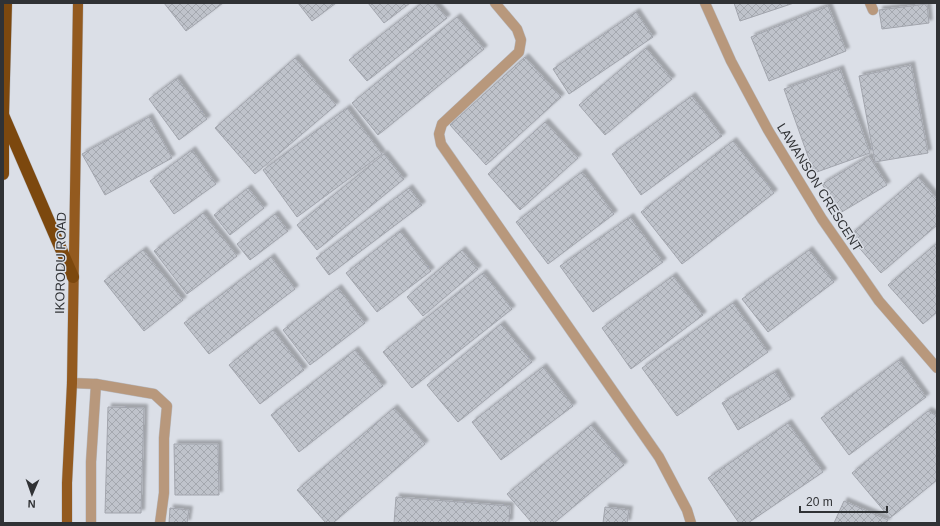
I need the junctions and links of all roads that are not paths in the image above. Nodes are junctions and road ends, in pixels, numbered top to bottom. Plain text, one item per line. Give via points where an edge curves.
1 (6, 3) edge
2 (78, 3) edge
3 (495, 3) edge
4 (705, 3) edge
5 (3, 115) edge
6 (3, 174) edge
7 (73, 276) junction
8 (937, 368) edge
9 (72, 383) junction
10 (96, 384) junction
11 (67, 523) edge
12 (91, 523) edge
13 (160, 523) edge
14 (691, 523) edge

1 - 5 highway
2 - 7 main road, IKORODU ROAD
3 - 14 street via 517,29 521,40 519,52 442,124 439,134 441,144 659,457 687,510
4 - 8 street, LAWANSON CRESCENT via 768,130 822,218 879,301
5 - 6 highway
5 - 7 highway
7 - 9 main road, IKORODU ROAD
9 - 10 street
9 - 11 main road, IKORODU ROAD
10 - 12 street via 90,462
10 - 13 street via 154,394 166,406 164,492

